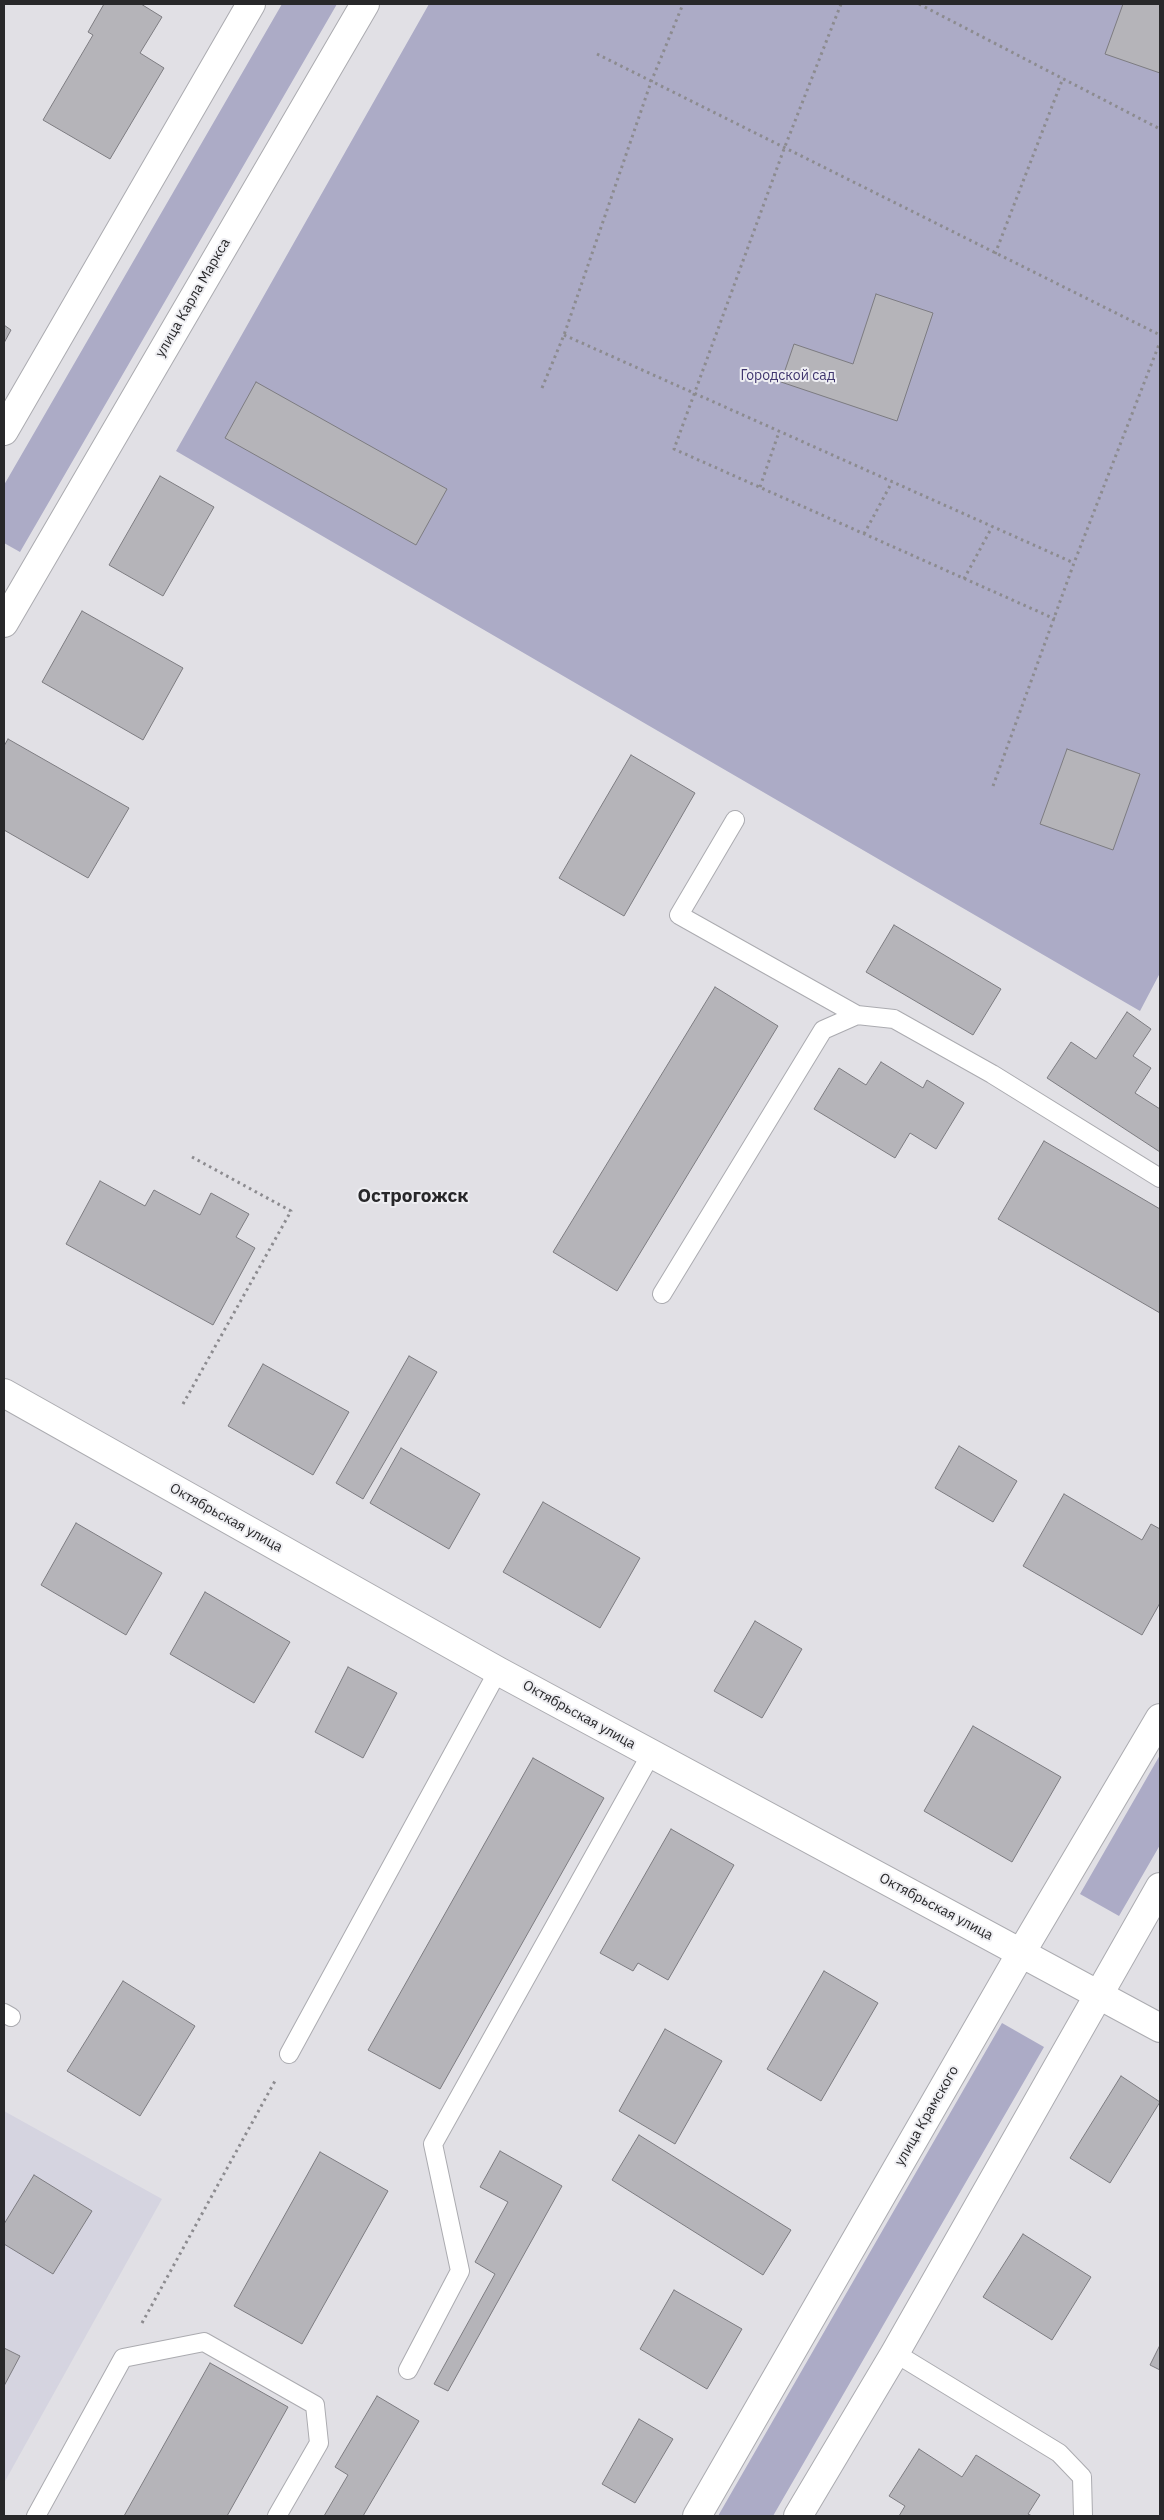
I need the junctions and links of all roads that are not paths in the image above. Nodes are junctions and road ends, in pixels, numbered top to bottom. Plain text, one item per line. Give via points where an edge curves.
1 (252, 4) edge
2 (365, 4) edge
3 (4, 431) edge
4 (13, 588) edge
5 (4, 623) edge
6 (736, 820) dead end
7 (857, 1015) junction
8 (1160, 1178) edge
9 (662, 1294) dead end
10 (4, 1393) edge
11 (498, 1671) junction
12 (1160, 1718) edge
13 (651, 1754) junction
14 (1160, 1887) edge
15 (1021, 1953) junction
16 (1098, 1994) junction
17 (1160, 2028) edge
18 (289, 2054) road end
19 (895, 2353) junction
20 (408, 2370) dead end
21 (36, 2516) edge
22 (277, 2516) edge
23 (696, 2516) edge
24 (798, 2516) edge
25 (1083, 2516) edge

1 - 3 street
2 - 4 street, улица Карла Маркса
4 - 5 street, улица Карла Маркса
6 - 7 lane via 679,915
7 - 8 lane via 894,1018 992,1074
7 - 9 lane via 823,1030
10 - 11 street, Октябрьская улица
11 - 13 street, Октябрьская улица
11 - 18 lane
12 - 15 street, улица Крамского
13 - 15 street, Октябрьская улица
13 - 20 lane via 433,2144 460,2271
14 - 16 street
15 - 16 street, Октябрьская улица
15 - 23 street, улица Крамского
16 - 17 street, Октябрьская улица
16 - 19 street
19 - 24 street
19 - 25 lane via 1059,2452 1082,2477
21 - 22 lane via 123,2358 204,2342 315,2405 319,2443

